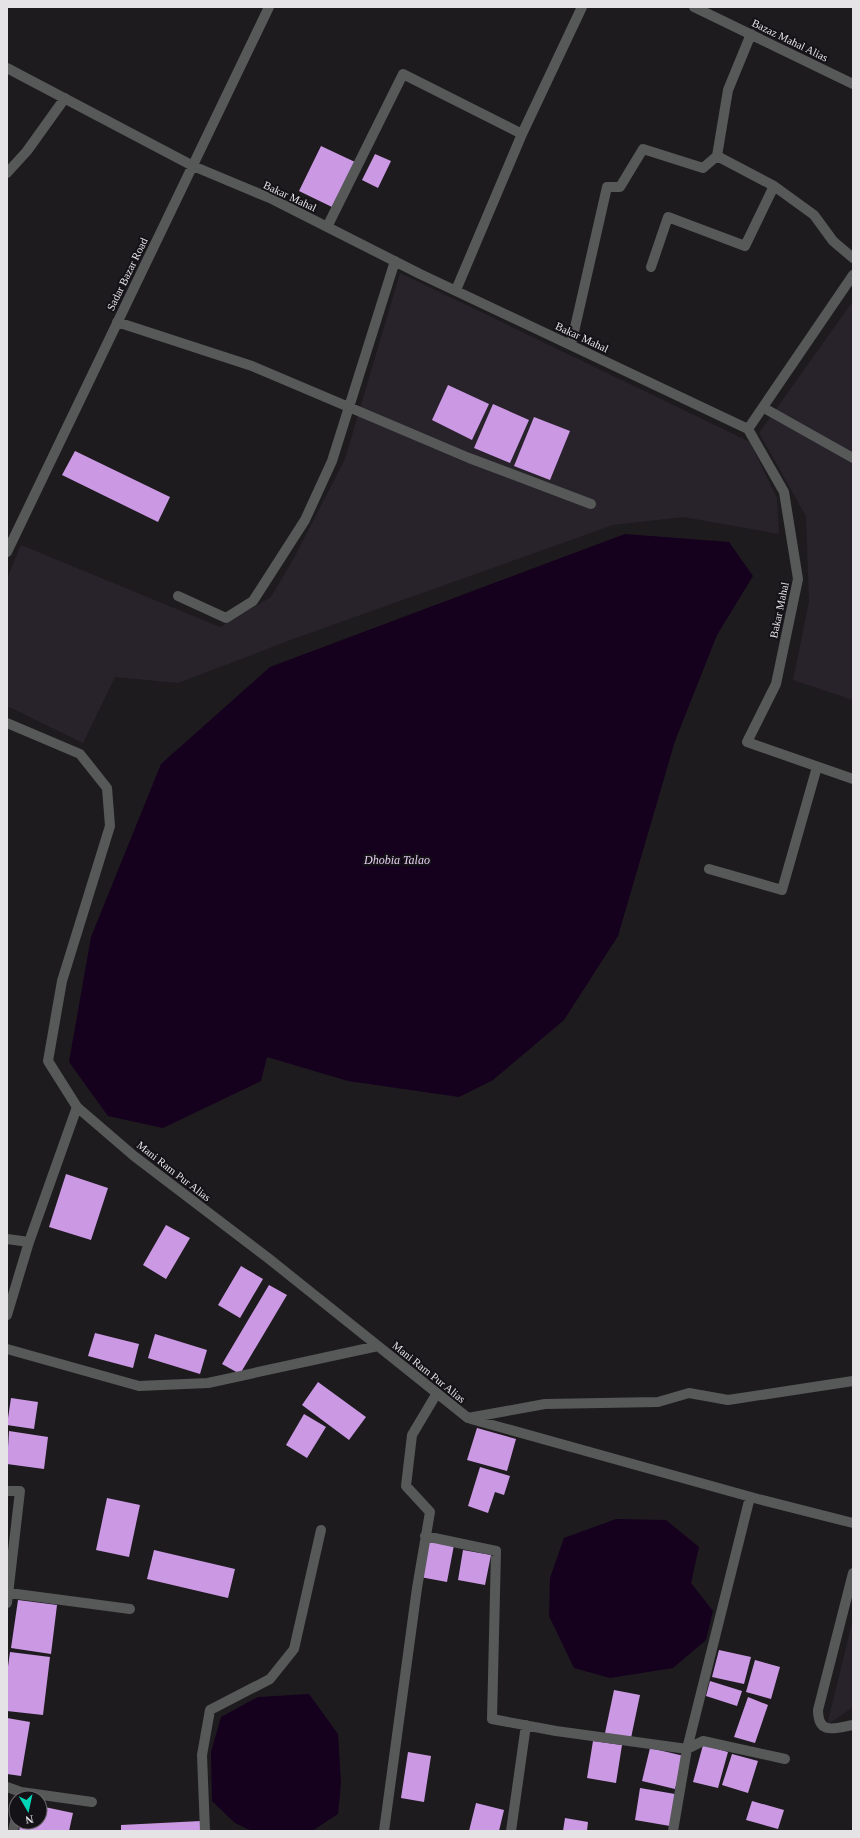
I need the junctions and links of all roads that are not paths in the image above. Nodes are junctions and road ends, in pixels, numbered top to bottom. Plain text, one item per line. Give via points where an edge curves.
1 (269, 7) edge
2 (582, 7) edge
3 (694, 7) edge
4 (751, 34) junction
5 (7, 68) edge
6 (853, 84) edge
7 (65, 98) junction
8 (522, 134) junction
9 (717, 156) junction
10 (193, 166) junction
11 (7, 173) edge
12 (774, 186) junction
13 (327, 227) junction
14 (853, 258) edge
15 (395, 261) junction
16 (651, 267) dead end
17 (853, 275) edge
18 (456, 290) junction
19 (117, 322) junction
20 (571, 345) junction
21 (349, 406) junction
22 (764, 408) junction
23 (748, 429) junction
24 (853, 458) edge
25 (591, 504) dead end
26 (7, 552) edge
27 (178, 596) dead end
28 (7, 723) edge
29 (817, 766) junction
30 (853, 779) edge
31 (709, 869) dead end
32 (77, 1107) junction
33 (7, 1239) edge
34 (29, 1242) junction
35 (7, 1315) edge
36 (378, 1346) junction
37 (7, 1349) edge
38 (853, 1382) edge
39 (437, 1393) junction
40 (468, 1418) junction
41 (7, 1491) edge
42 (750, 1497) junction
43 (853, 1523) edge
44 (321, 1530) dead end
45 (425, 1536) junction
46 (853, 1573) edge
47 (8, 1598) edge
48 (130, 1609) dead end
49 (853, 1724) edge
50 (526, 1725) junction
51 (687, 1749) junction
52 (785, 1759) dead end
53 (48, 1798) edge
54 (92, 1802) dead end
55 (204, 1831) edge
56 (384, 1831) edge
57 (511, 1831) edge
58 (673, 1831) edge

1 - 10 street, Sadar Bazar Road
2 - 8 street
3 - 4 street, Bazaz Mahal Alias
4 - 6 street, Bazaz Mahal Alias
4 - 9 street via 728,90
5 - 7 street, Bakar Mahal
7 - 10 street, Bakar Mahal
7 - 11 street via 27,151
8 - 13 street via 403,74
8 - 18 street
9 - 12 street
9 - 20 street via 703,168 643,149 620,187 607,187
10 - 13 street, Bakar Mahal via 272,199
10 - 19 street, Sadar Bazar Road
12 - 14 street via 814,215 833,241
12 - 16 street via 745,246 668,217
13 - 15 street, Bakar Mahal
15 - 18 street, Bakar Mahal
15 - 21 street
17 - 22 street
18 - 20 street, Bakar Mahal
19 - 21 street via 252,366
19 - 26 street, Sadar Bazar Road
20 - 23 street, Bakar Mahal
21 - 25 street via 469,458
21 - 27 street via 332,461 305,520 253,601 226,618
22 - 23 street
22 - 24 street
23 - 29 street, Bakar Mahal via 784,492 798,579 776,684 747,742
28 - 32 street, Mani Ram Pur Alias via 80,754 107,788 110,826 62,981 48,1061
29 - 30 street, Bakar Mahal
29 - 31 street via 782,890
32 - 34 street
32 - 36 street, Mani Ram Pur Alias via 134,1156
33 - 34 street
34 - 35 street
36 - 37 street via 208,1383 139,1386
36 - 39 street, Mani Ram Pur Alias
38 - 40 street, Mani Ram Pur Alias via 728,1400 689,1393 658,1402 545,1404
39 - 40 street, Mani Ram Pur Alias
39 - 45 street via 412,1435 406,1486 430,1512
40 - 42 street
41 - 47 street via 20,1491
42 - 43 street
42 - 51 street
44 - 55 street via 294,1649 270,1679 210,1710 202,1755
45 - 50 street via 496,1551 492,1719
45 - 56 street
46 - 49 street via 818,1714 818,1719 829,1730
47 - 48 street
50 - 51 street
50 - 57 street
51 - 52 street via 703,1741
51 - 58 street
53 - 54 street

